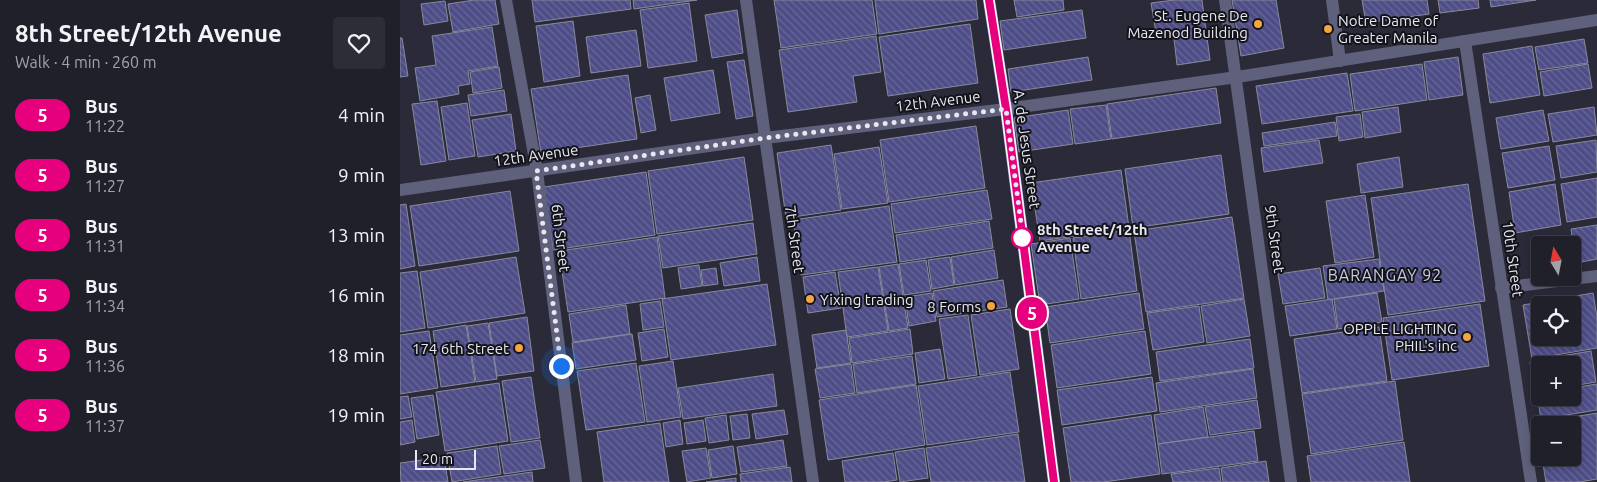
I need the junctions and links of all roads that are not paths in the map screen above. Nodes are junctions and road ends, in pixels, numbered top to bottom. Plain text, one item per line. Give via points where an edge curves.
1 (506, 0) edge
2 (746, 0) edge
3 (989, 0) edge
4 (1226, 0) edge
5 (1332, 0) edge
6 (1597, 23) edge
7 (1465, 41) junction
8 (1340, 61) junction
9 (1237, 77) junction
10 (1006, 109) junction
11 (765, 138) junction
12 (536, 171) junction
13 (400, 190) edge
14 (1597, 276) edge
15 (1501, 288) junction
16 (576, 482) edge
17 (812, 482) edge
18 (1054, 482) edge
19 (1291, 482) edge
20 (1531, 482) edge

1 - 12 street, 6th Street
2 - 11 street, 7th Street
3 - 10 main road, A. de Jesus Street
4 - 9 street, 9th Street
5 - 8 street
6 - 7 street, 12th Avenue
7 - 8 street, 12th Avenue
7 - 15 street, 10th Street
8 - 9 street, 12th Avenue
9 - 10 street, 12th Avenue
9 - 19 street, 9th Street
10 - 11 street, 12th Avenue
10 - 18 main road, A. de Jesus Street
11 - 12 street, 12th Avenue
11 - 17 street, 7th Street
12 - 13 street, 12th Avenue
12 - 16 street, 6th Street
14 - 15 street
15 - 20 street, 10th Street

